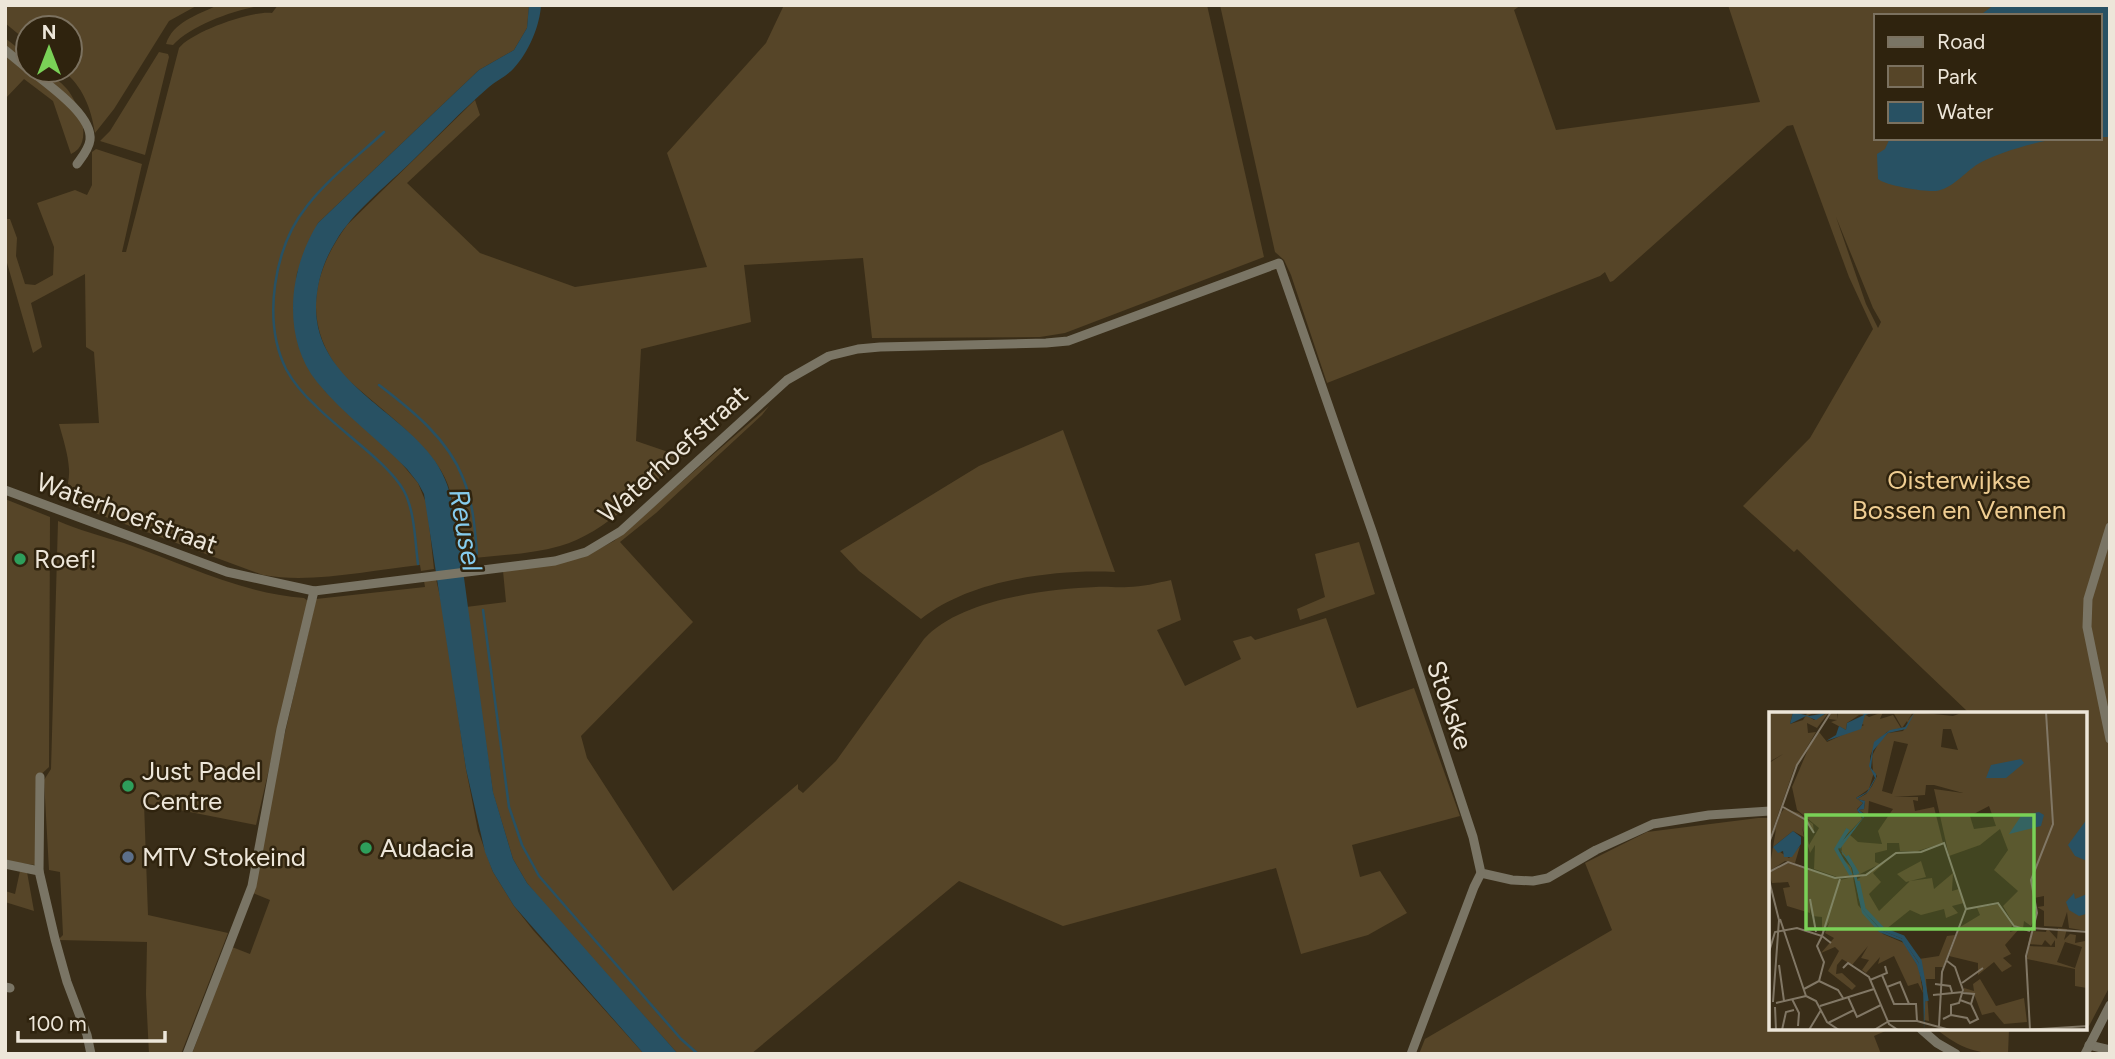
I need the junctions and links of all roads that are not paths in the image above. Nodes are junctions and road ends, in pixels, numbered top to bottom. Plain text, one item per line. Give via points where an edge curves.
1 (46, 84) edge
2 (76, 164) dead end
3 (1279, 263) joint
4 (5, 490) edge
5 (2110, 527) edge
6 (314, 591) junction
7 (2110, 739) edge
8 (40, 777) dead end
9 (1769, 811) edge
10 (5, 864) edge
11 (39, 871) junction
12 (1481, 873) junction
13 (2110, 1005) edge
14 (1924, 1031) edge
15 (2087, 1050) edge
16 (2110, 1050) edge
17 (91, 1054) edge
18 (187, 1054) edge
19 (1410, 1054) edge
20 (1956, 1054) edge

1 - 2 street via 86,119 90,139
3 - 6 street, Waterhoefstraat via 1068,341 880,346 829,356 787,380 604,543 571,557
3 - 12 street, Stokske via 1372,531
4 - 6 street, Waterhoefstraat via 227,572
5 - 7 street via 2088,599 2087,627
6 - 18 street via 281,729 252,886
8 - 11 street
9 - 12 street via 1653,824 1548,878 1512,880
10 - 11 street
11 - 17 street
12 - 19 street
13 - 15 street
14 - 20 street
15 - 16 street

